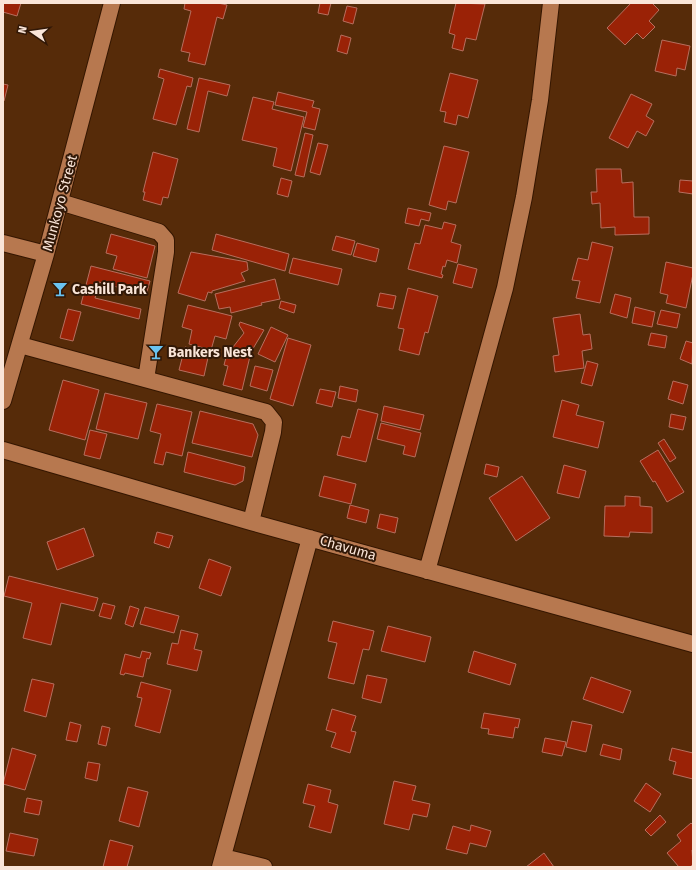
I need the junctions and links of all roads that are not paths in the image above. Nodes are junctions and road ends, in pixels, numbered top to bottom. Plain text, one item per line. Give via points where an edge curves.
1 (112, 3) edge
2 (551, 3) edge
3 (60, 202) junction
4 (3, 243) edge
5 (46, 254) junction
6 (20, 345) junction
7 (146, 379) junction
8 (3, 401) edge
9 (3, 450) edge
10 (251, 522) junction
11 (310, 538) junction
12 (428, 571) junction
13 (693, 644) edge
14 (221, 862) edge
15 (264, 867) edge

1 - 3 street, Munkoyo Street
2 - 12 street via 539,107 524,196 504,288
3 - 5 street, Munkoyo Street
3 - 7 street via 159,232 166,240
4 - 5 street
5 - 6 street, Munkoyo Street
6 - 7 street
6 - 8 street, Munkoyo Street
7 - 10 street via 266,412 274,422
9 - 10 street, Chavuma
10 - 11 street, Chavuma
11 - 12 street, Chavuma
11 - 14 street
12 - 13 street, Chavuma
14 - 15 street

